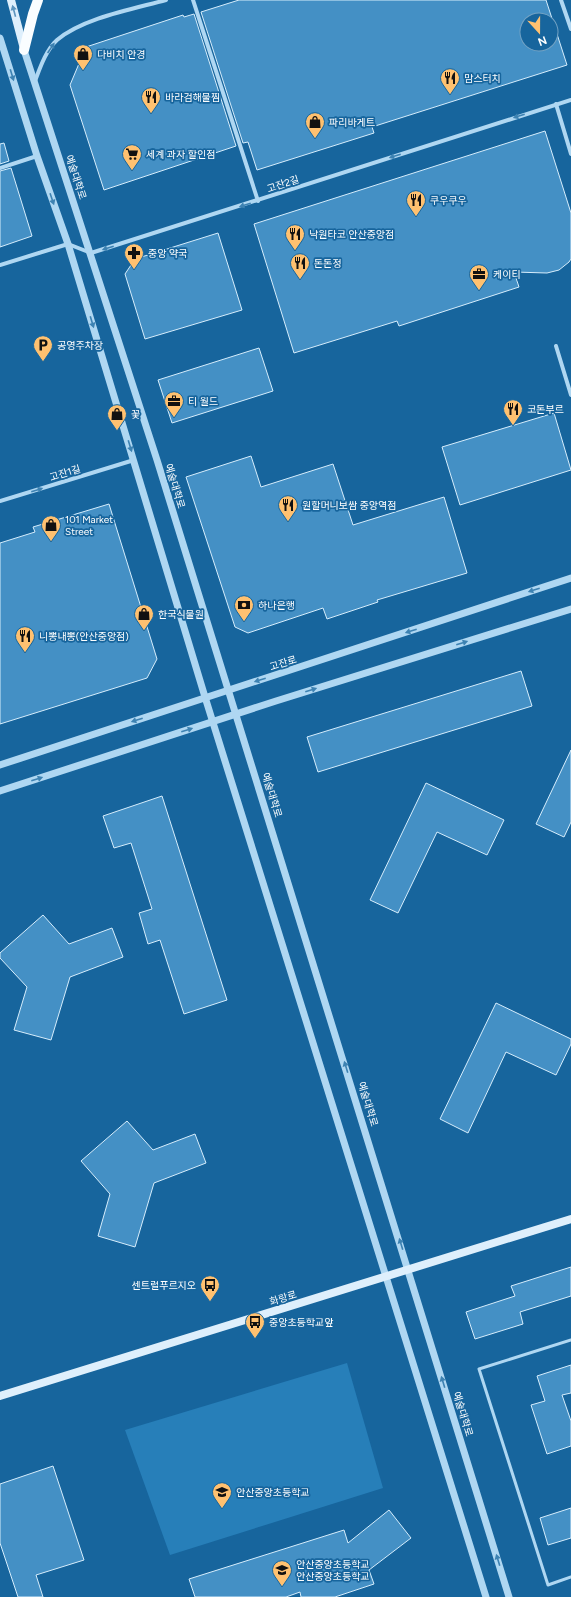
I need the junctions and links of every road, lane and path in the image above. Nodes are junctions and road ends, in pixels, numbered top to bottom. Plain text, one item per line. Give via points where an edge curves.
1 (11, 0) edge
2 (38, 0) edge
3 (166, 0) edge
4 (193, 0) edge
5 (561, 0) edge
6 (571, 29) edge
7 (0, 38) edge
8 (24, 50) junction
9 (34, 83) junction
10 (571, 100) edge
11 (556, 104) junction
12 (571, 154) edge
13 (37, 156) junction
14 (0, 168) edge
15 (258, 201) junction
16 (68, 244) junction
17 (91, 253) junction
18 (0, 265) edge
19 (556, 346) dead end
20 (571, 395) edge
21 (134, 460) junction
22 (0, 502) edge
23 (571, 578) edge
24 (571, 609) edge
25 (228, 690) junction
26 (206, 697) junction
27 (236, 714) junction
28 (213, 722) junction
29 (0, 765) edge
30 (0, 791) edge
31 (571, 1218) edge
32 (408, 1269) junction
33 (386, 1276) junction
34 (571, 1340) edge
35 (0, 1396) edge
36 (571, 1577) edge
37 (486, 1597) edge
38 (510, 1597) edge

8 -> 1 main road, 예술대학로
2 - 8 main road
9 -> 3 street via 51,47 69,32 87,23
4 - 15 street
5 - 6 street
7 -> 13 street
8 - 9 street, 예술대학로
9 - 17 street, 예술대학로
10 - 11 street, 고잔2길
11 - 12 street
11 -> 15 street, 고잔2길
13 - 14 street
13 -> 16 street
15 -> 17 street, 고잔2길
16 - 17 street
16 - 18 street
16 -> 21 street
17 - 25 street, 예술대학로
19 - 20 street
22 -> 21 street, 고잔1길
21 - 26 street
23 -> 25 street, 고잔로
27 -> 24 street
25 - 26 street, 고잔로
25 - 27 street, 예술대학로
26 - 28 street
26 -> 29 street, 고잔로
27 - 28 street
32 -> 27 street, 예술대학로
30 -> 28 street
28 - 33 street
31 - 32 main road, 화랑로
32 - 33 main road, 화랑로
38 -> 32 street, 예술대학로
33 - 35 main road, 화랑로
33 - 37 street
34 - 36 lane via 479,1369 548,1585

